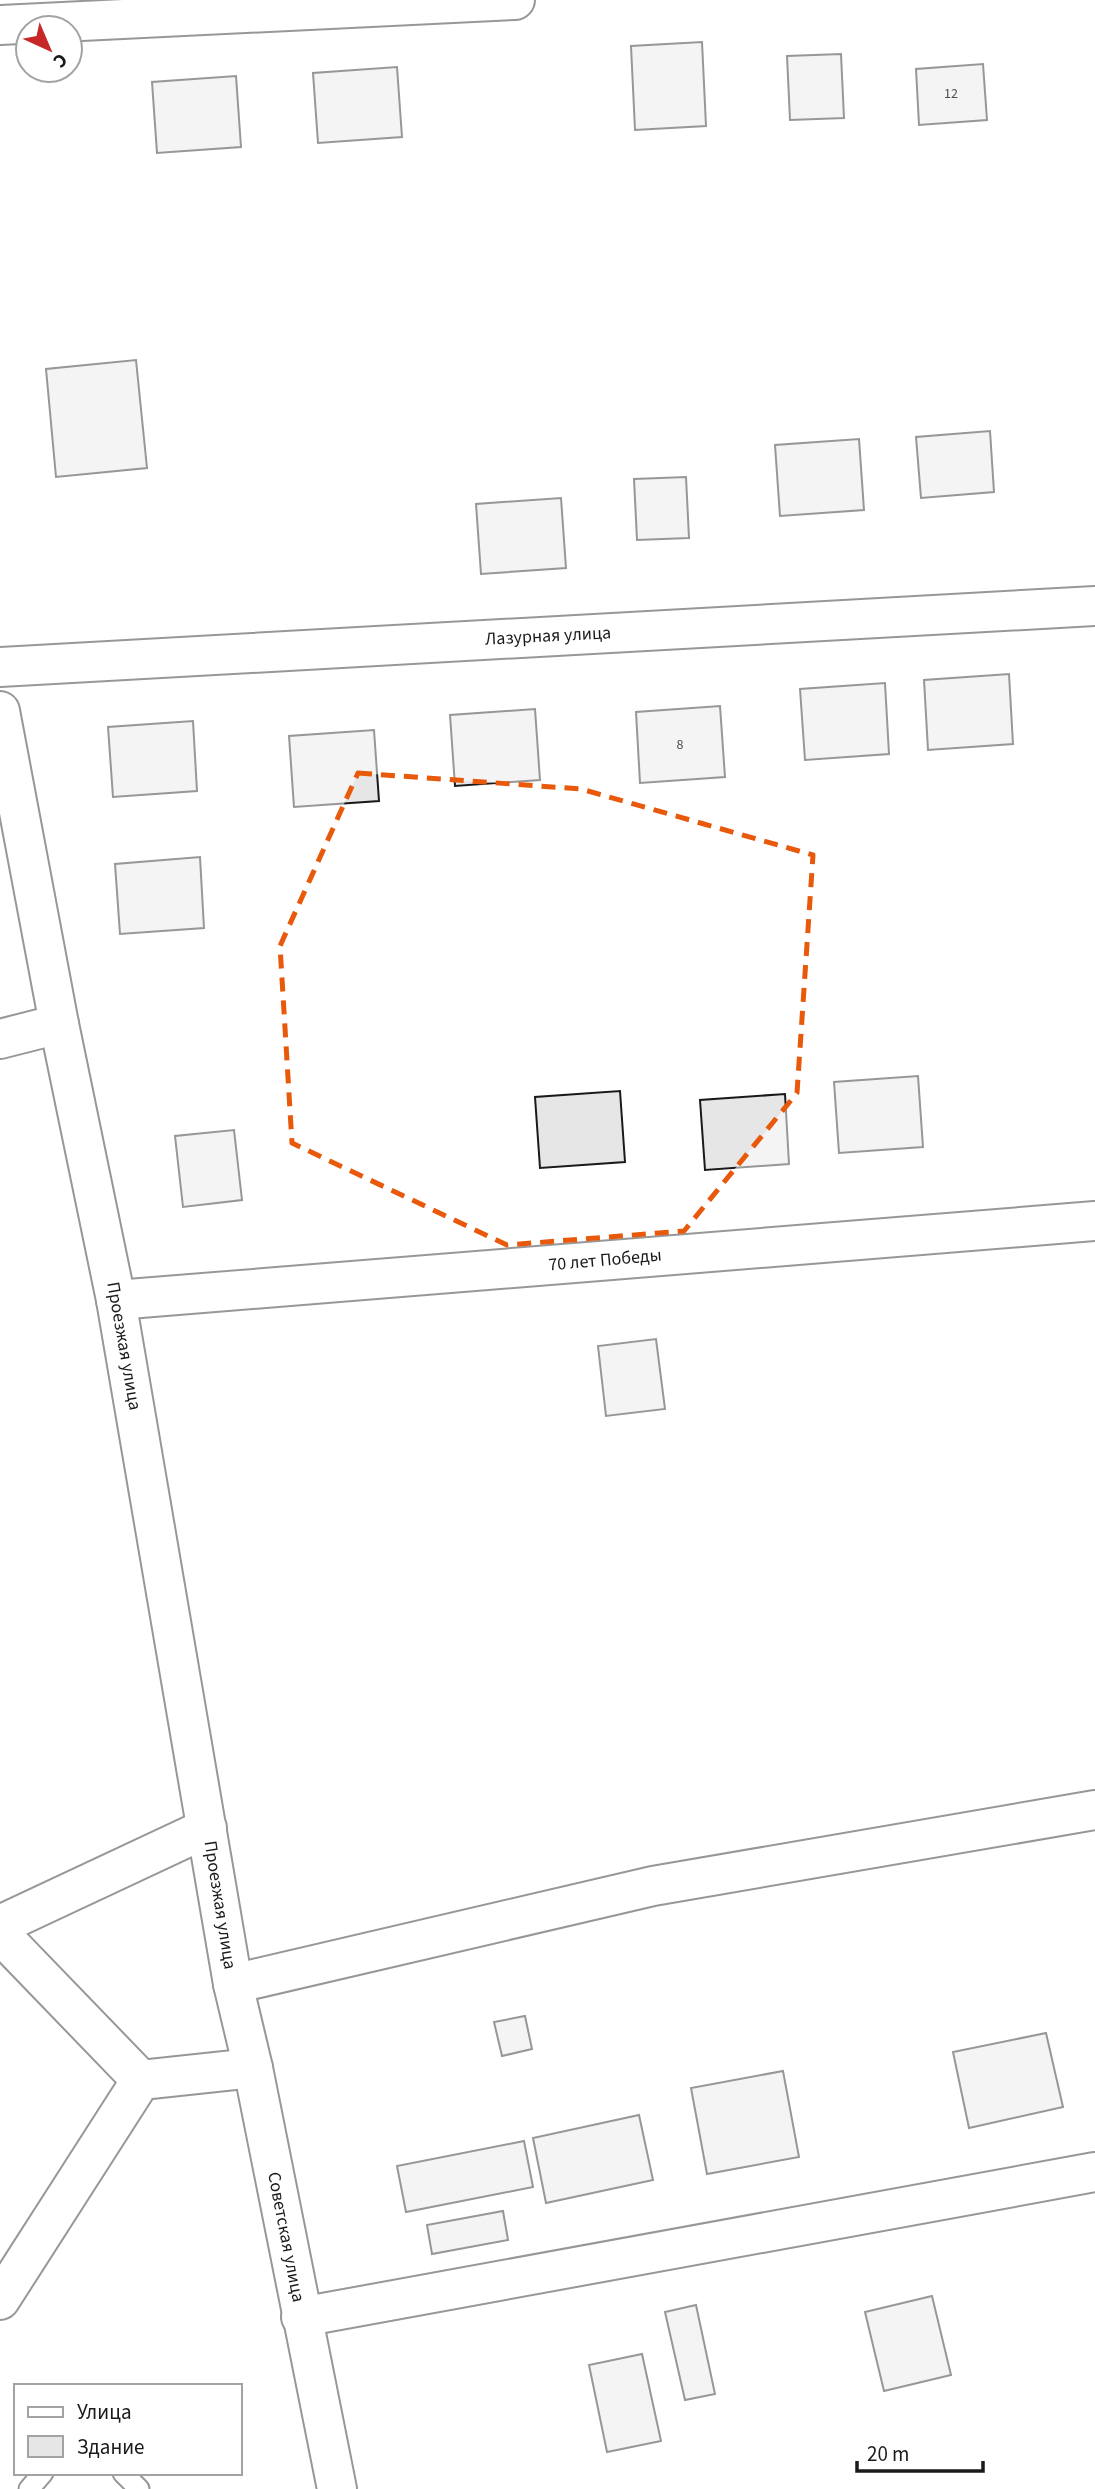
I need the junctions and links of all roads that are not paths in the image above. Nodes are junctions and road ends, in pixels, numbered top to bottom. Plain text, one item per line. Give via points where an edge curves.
1 (515, 0) edge
2 (0, 25) edge
3 (1095, 606) edge
4 (0, 667) edge
5 (0, 711) edge
6 (60, 1024) junction
7 (0, 1039) edge
8 (1095, 1221) edge
9 (116, 1300) junction
10 (1095, 1810) edge
11 (207, 1828) junction
12 (0, 1925) edge
13 (0, 1934) edge
14 (233, 1984) junction
15 (253, 2068) junction
16 (141, 2080) junction
17 (1095, 2172) edge
18 (0, 2300) edge
19 (301, 2317) junction
20 (41, 2475) edge
21 (125, 2475) edge
22 (29, 2489) edge
23 (139, 2489) edge
24 (337, 2489) edge

1 - 2 street
3 - 4 street, Лазурная улица
5 - 6 street, Проезжая улица
6 - 7 street
6 - 9 street, Проезжая улица
8 - 9 street, 70 лет Победы
9 - 11 street, Проезжая улица
10 - 14 street via 653,1886
11 - 12 street
11 - 14 street, Проезжая улица
13 - 16 street
14 - 15 street, Советская улица
15 - 16 street
15 - 19 street, Советская улица
16 - 18 street
17 - 19 street
19 - 24 street, Советская улица
20 - 22 lane
21 - 23 lane

